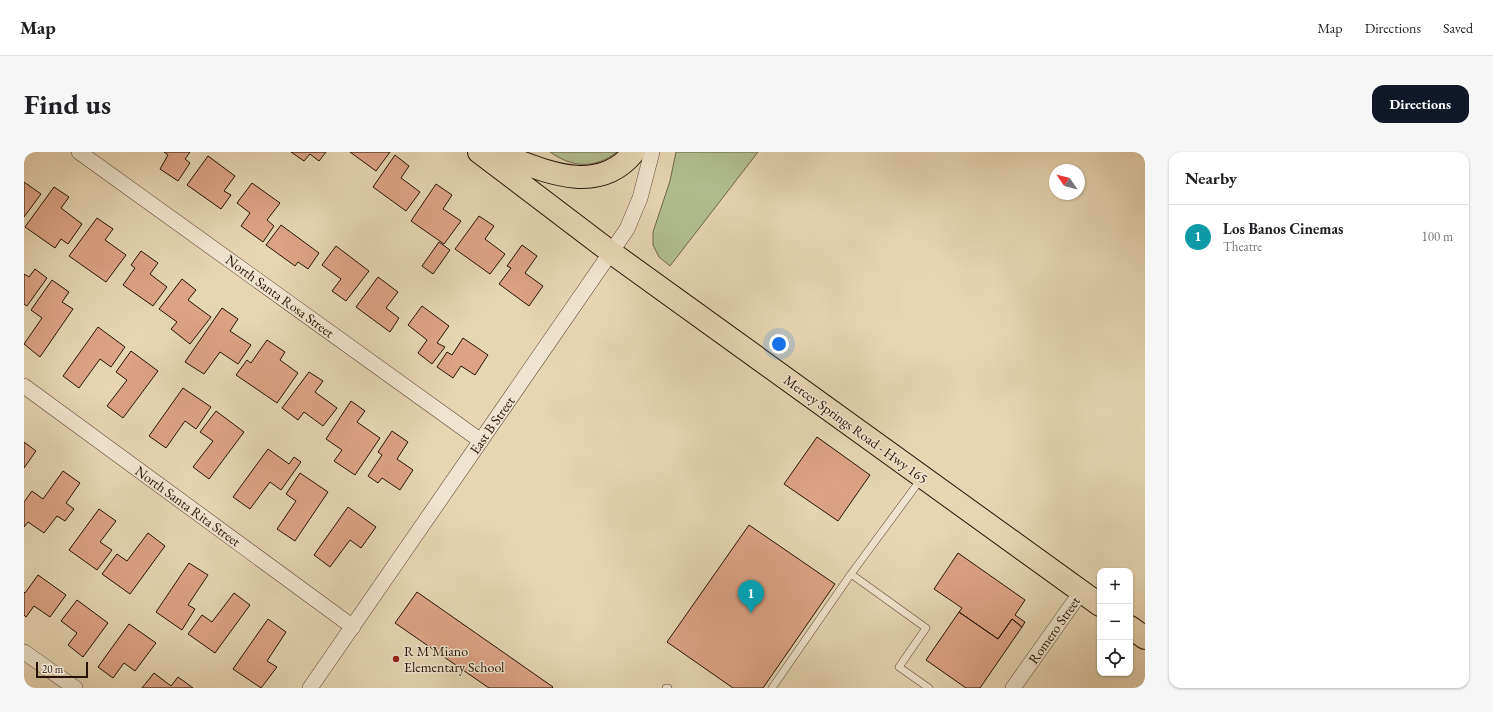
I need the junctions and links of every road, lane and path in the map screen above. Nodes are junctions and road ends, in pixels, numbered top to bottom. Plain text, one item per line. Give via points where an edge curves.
1 (79, 152) edge
2 (479, 152) edge
3 (494, 152) edge
4 (634, 152) edge
5 (652, 152) edge
6 (612, 253) junction
7 (24, 386) edge
8 (481, 441) junction
9 (922, 477) junction
10 (851, 574) junction
11 (1081, 592) junction
12 (1099, 604) edge
13 (353, 627) junction
14 (1133, 629) edge
15 (1145, 638) edge
16 (24, 652) edge
17 (56, 683) edge
18 (75, 688) edge
19 (310, 688) edge
20 (772, 688) edge
21 (929, 688) edge
22 (1013, 688) edge

1 - 8 street, North Santa Rosa Street
2 - 6 main road, Mercey Springs Road - Hwy 165
3 - 4 main road via 562,176 582,178 598,176 617,166
5 - 6 street, East B Street via 640,198 627,229
6 - 8 street, East B Street
6 - 9 main road, Mercey Springs Road - Hwy 165
7 - 13 street, North Santa Rita Street
8 - 13 street, East B Street
9 - 10 lane
9 - 11 main road, Mercey Springs Road - Hwy 165
10 - 20 lane
10 - 21 lane via 926,628 899,667
11 - 12 main road, Mercey Springs Road - Hwy 165
11 - 22 street, Romero Street
13 - 19 street, East B Street
14 - 15 main road
16 - 17 street
17 - 18 street

